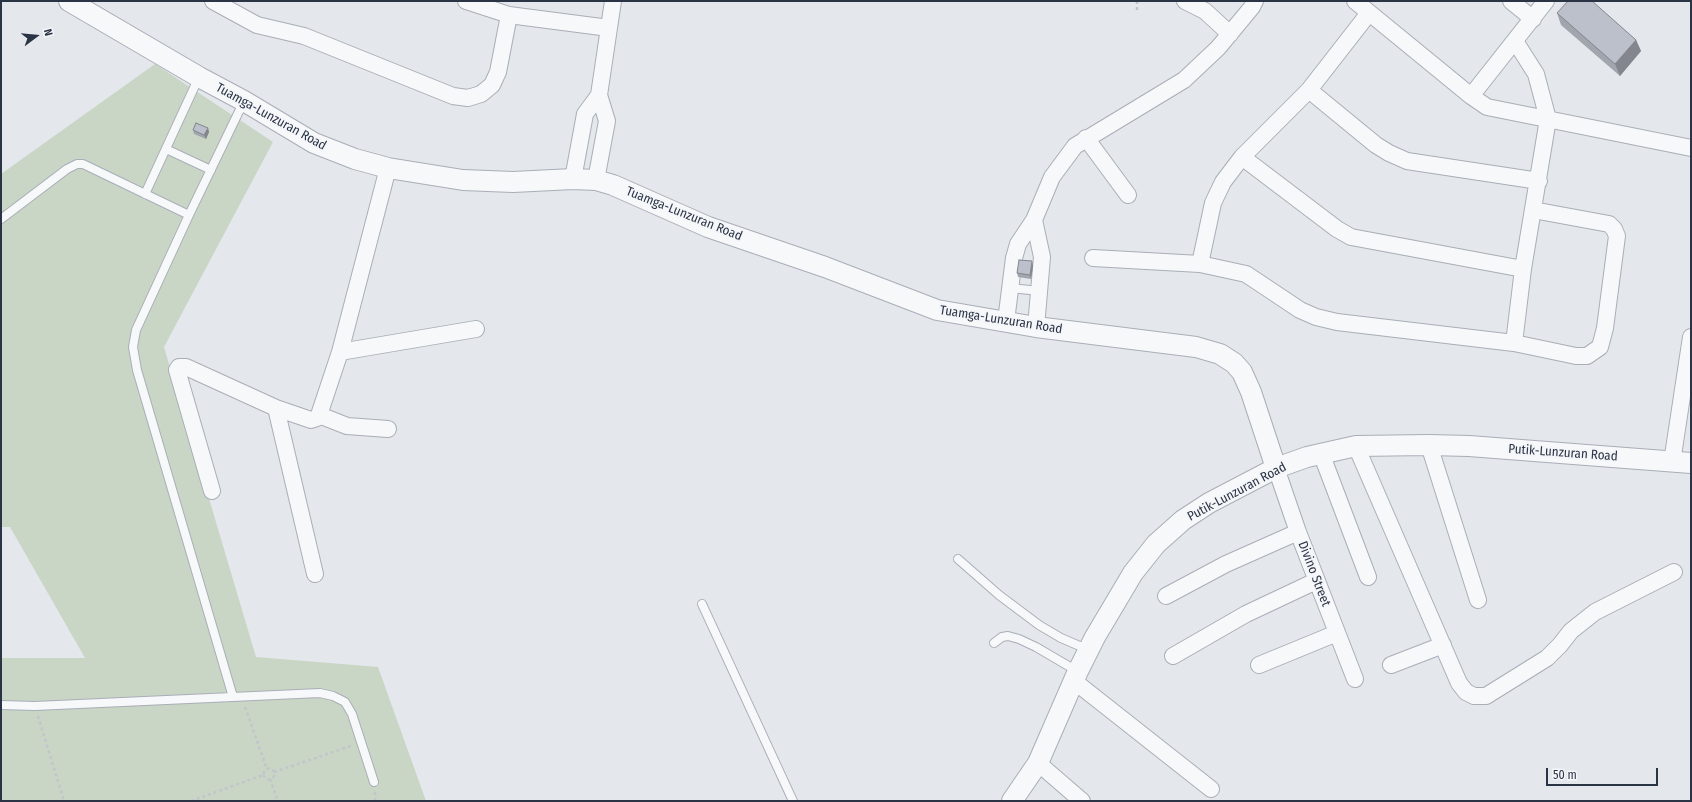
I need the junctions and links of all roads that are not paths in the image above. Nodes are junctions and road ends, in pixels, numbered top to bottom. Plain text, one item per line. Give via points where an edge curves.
1 (69, 1) edge
2 (213, 1) edge
3 (466, 1) edge
4 (613, 1) edge
5 (1185, 1) edge
6 (1255, 1) edge
7 (1355, 1) edge
8 (1511, 1) edge
9 (1546, 1) edge
10 (1369, 13) junction
11 (508, 15) junction
12 (1533, 19) junction
13 (609, 28) junction
14 (1230, 34) junction
15 (1515, 41) junction
16 (199, 77) junction
17 (1309, 90) junction
18 (599, 95) junction
19 (1471, 96) junction
20 (244, 101) junction
21 (1548, 119) junction
22 (1086, 138) junction
23 (1691, 148) edge
24 (166, 149) junction
25 (1242, 157) junction
26 (388, 168) junction
27 (211, 170) junction
28 (573, 179) junction
29 (596, 180) junction
30 (1539, 181) junction
31 (146, 194) junction
32 (1128, 195) dead end
33 (1533, 210) junction
34 (189, 215) junction
35 (1, 219) edge
36 (1034, 220) junction
37 (1093, 258) dead end
38 (1200, 264) junction
39 (1523, 268) junction
40 (1010, 288) junction
41 (1040, 292) junction
42 (1006, 321) junction
43 (1036, 327) junction
44 (476, 329) dead end
45 (1691, 338) edge
46 (1514, 343) junction
47 (340, 352) junction
48 (276, 408) junction
49 (319, 415) junction
50 (388, 429) dead end
51 (1429, 445) junction
52 (1356, 446) junction
53 (1321, 453) junction
54 (1682, 462) edge
55 (1276, 468) junction
56 (212, 491) dead end
57 (1298, 532) junction
58 (958, 558) dead end
59 (1674, 572) dead end
60 (315, 574) dead end
61 (1368, 577) dead end
62 (1316, 581) junction
63 (1166, 596) dead end
64 (1478, 600) dead end
65 (702, 604) dead end
66 (1337, 633) junction
67 (994, 643) dead end
68 (1443, 645) junction
69 (1089, 650) junction
70 (1173, 656) dead end
71 (1259, 665) dead end
72 (1391, 665) dead end
73 (1076, 676) junction
74 (1355, 679) dead end
75 (237, 697) junction
76 (1, 705) edge
77 (1038, 763) junction
78 (374, 782) dead end
79 (1211, 789) dead end
80 (793, 801) edge
81 (1012, 801) edge
82 (1082, 801) edge

1 - 16 street, Tuamga-Lunzuran Road
2 - 11 street via 257,25 304,36 453,96 468,98 481,94 492,85 498,72
3 - 11 street
4 - 13 street
5 - 14 street via 1205,11
6 - 14 street
7 - 10 street
8 - 12 street
9 - 12 street
10 - 17 street
10 - 19 street
11 - 13 street
12 - 15 street
13 - 18 street
14 - 22 street via 1184,80
15 - 19 street
15 - 21 street via 1536,74
16 - 20 street, Tuamga-Lunzuran Road
16 - 24 lane
17 - 25 street
17 - 30 street via 1376,145 1407,161
18 - 28 street via 585,114
18 - 29 street via 607,121
19 - 21 street via 1487,107
20 - 26 street, Tuamga-Lunzuran Road via 314,143 355,159
20 - 27 lane
21 - 23 street
21 - 30 street
22 - 32 street
22 - 36 street via 1075,146 1052,177
24 - 27 lane
24 - 31 lane
25 - 38 street via 1223,182 1213,204
25 - 39 street via 1351,237
26 - 28 street, Tuamga-Lunzuran Road via 463,180 513,182
26 - 47 street
27 - 34 lane
28 - 29 street, Tuamga-Lunzuran Road
29 - 42 street, Tuamga-Lunzuran Road via 708,227 825,267 937,310
30 - 33 street
31 - 34 lane
31 - 35 lane via 83,164 77,164
33 - 39 street
33 - 46 street via 1609,224 1614,229 1617,236 1605,328 1600,347 1587,356
34 - 75 lane via 136,330 133,347 136,370
36 - 40 street via 1018,244
36 - 41 street via 1042,251
37 - 38 street
38 - 46 street via 1246,274 1300,310 1316,317 1337,322
39 - 46 street
40 - 41 lane
40 - 42 street
41 - 43 street
42 - 43 street, Tuamga-Lunzuran Road
43 - 55 street, Tuamga-Lunzuran Road via 1196,347 1220,354 1242,372
44 - 47 street
45 - 54 street
47 - 49 street
48 - 49 street via 311,420
48 - 56 street via 186,367 179,367 178,373
48 - 60 street
49 - 50 street via 347,426
51 - 52 street, Putik-Lunzuran Road
51 - 54 street, Putik-Lunzuran Road
51 - 64 street
52 - 53 street, Putik-Lunzuran Road
52 - 68 street
53 - 55 street, Putik-Lunzuran Road
53 - 61 street
55 - 57 street, Divino Street
55 - 69 street, Putik-Lunzuran Road via 1183,520 1156,544 1133,573
57 - 62 street, Divino Street
57 - 63 street via 1226,564
58 - 69 lane via 999,595 1039,625
59 - 68 street via 1595,612 1571,631 1547,658 1486,696 1474,696 1466,692 1459,683
62 - 66 street, Divino Street
62 - 70 street via 1246,614
65 - 80 lane
66 - 71 street
66 - 74 street, Divino Street
67 - 73 lane via 1008,636 1019,640 1036,647
68 - 72 street
69 - 73 street, Putik-Lunzuran Road
73 - 77 street, Putik-Lunzuran Road
73 - 79 street
75 - 76 lane via 35,706
75 - 78 lane via 320,693 345,702 352,714
77 - 81 street, Putik-Lunzuran Road
77 - 82 street

